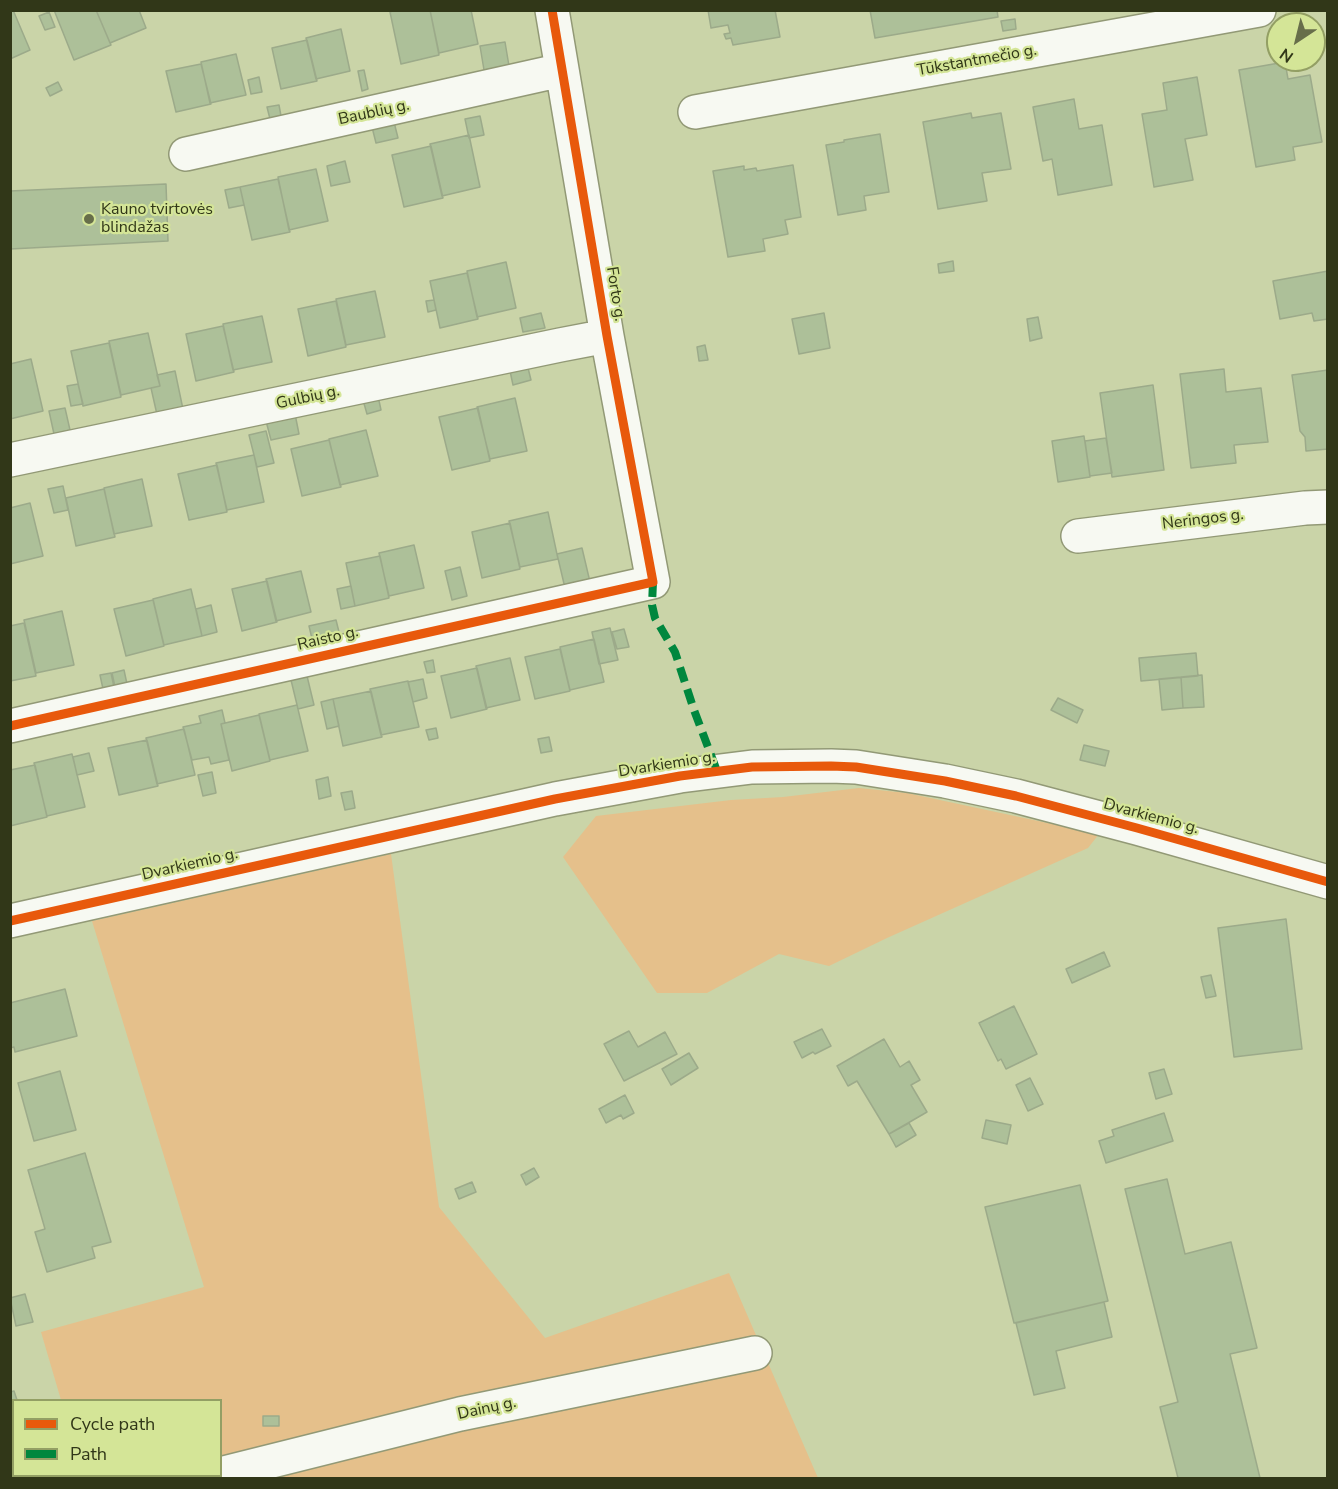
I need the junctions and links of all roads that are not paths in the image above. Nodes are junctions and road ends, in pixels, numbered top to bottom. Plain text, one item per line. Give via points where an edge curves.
1 (552, 10) edge
2 (1259, 10) edge
3 (562, 70) junction
4 (695, 112) dead end
5 (186, 154) dead end
6 (607, 336) junction
7 (10, 460) edge
8 (1328, 507) edge
9 (1078, 536) dead end
10 (653, 582) joint
11 (10, 726) edge
12 (1328, 882) edge
13 (10, 921) edge
14 (754, 1353) dead end
15 (222, 1474) edge

1 - 3 street, Forto g.
2 - 4 street, Tūkstantmečio g.
3 - 5 street, Baublių g.
3 - 6 street, Forto g.
6 - 7 street, Gulbių g.
6 - 10 street, Forto g.
8 - 9 street, Neringos g.
10 - 11 street, Raisto g.
12 - 13 street, Dvarkiemio g. via 1137,828 945,781 856,767 752,767 555,799
14 - 15 street, Dainų g. via 460,1414

